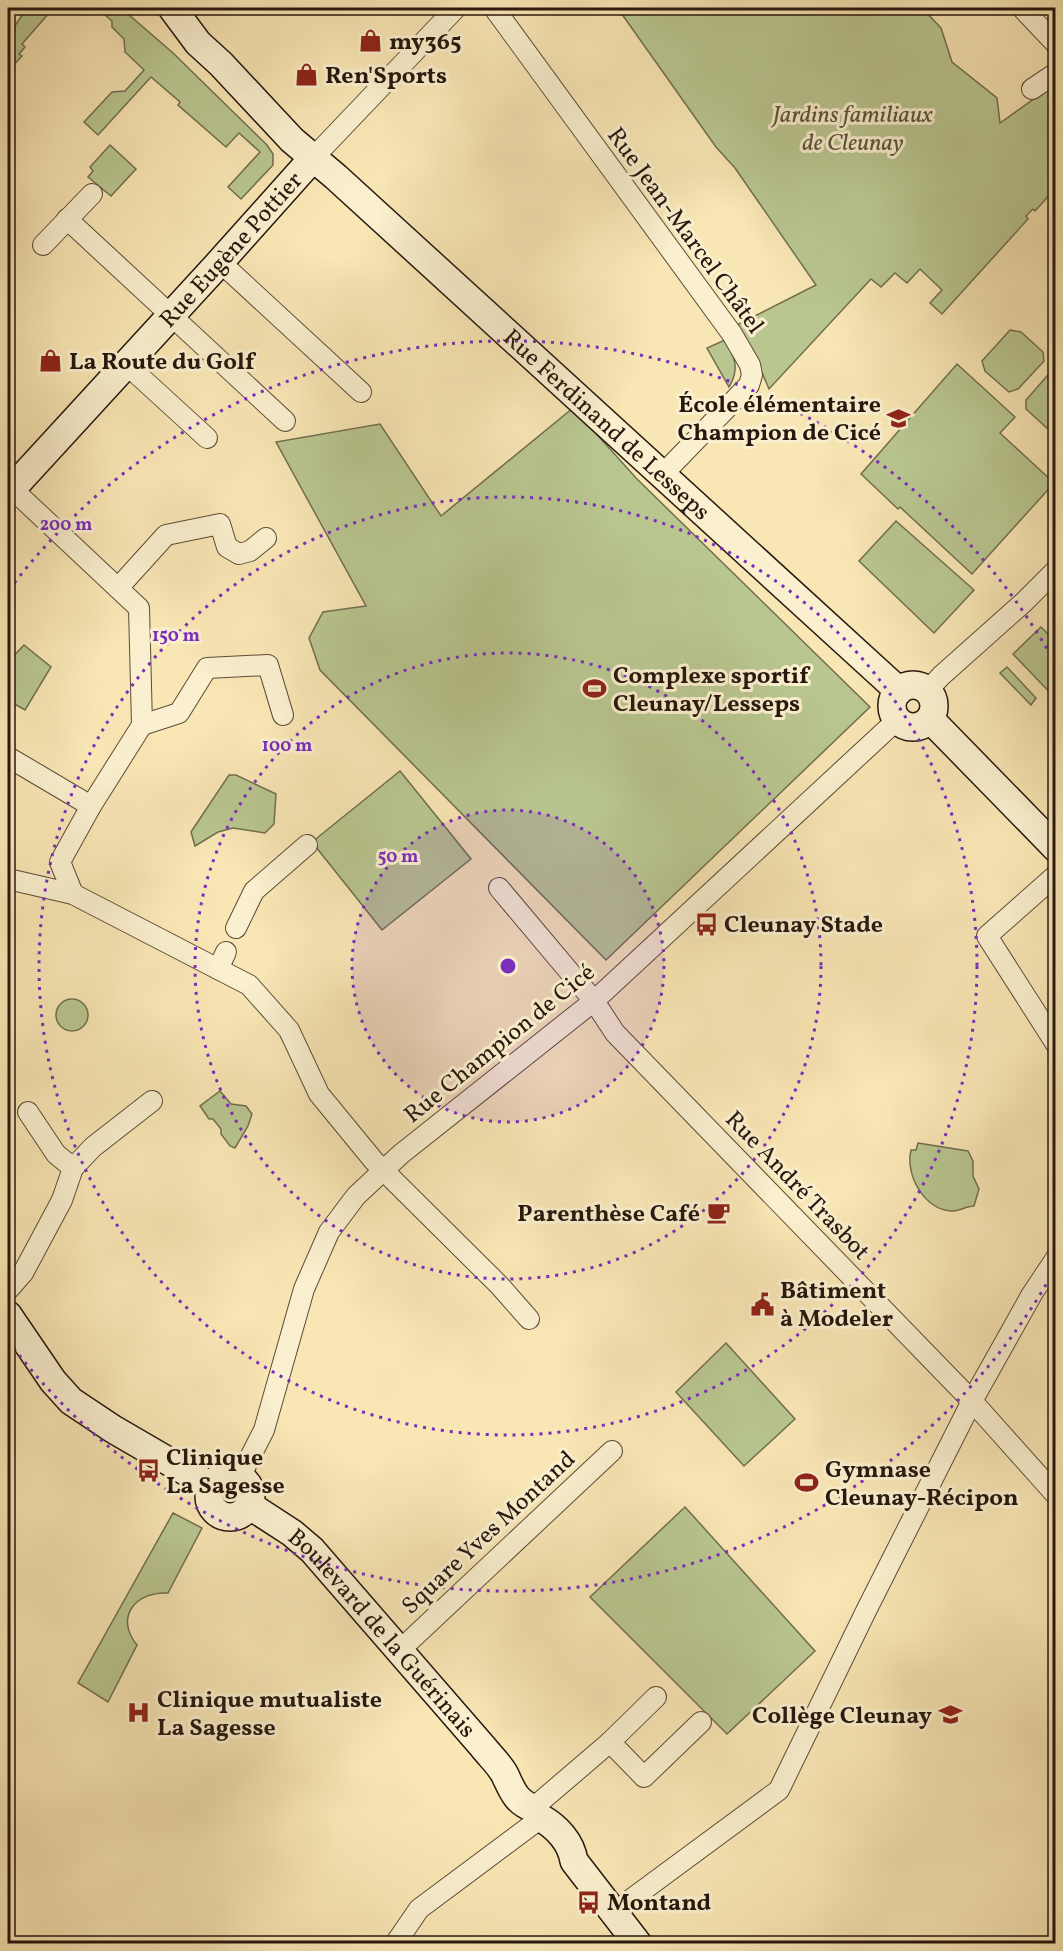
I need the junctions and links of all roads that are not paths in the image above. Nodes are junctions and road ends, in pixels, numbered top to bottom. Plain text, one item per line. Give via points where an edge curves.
1 (172, 8) edge
2 (456, 8) edge
3 (494, 8) edge
4 (1022, 8) edge
5 (1056, 44) edge
6 (1056, 73) edge
7 (1032, 89) dead end
8 (313, 158) junction
9 (92, 194) dead end
10 (68, 219) junction
11 (43, 245) dead end
12 (220, 262) junction
13 (171, 315) junction
14 (126, 363) junction
15 (361, 392) dead end
16 (285, 421) dead end
17 (207, 438) dead end
18 (663, 474) junction
19 (9, 489) edge
20 (266, 538) dead end
21 (1056, 570) edge
22 (118, 588) junction
23 (899, 691) junction
24 (927, 691) junction
25 (283, 715) dead end
26 (930, 719) junction
27 (897, 720) junction
28 (142, 724) junction
29 (8, 757) edge
30 (91, 806) junction
31 (306, 845) dead end
32 (1056, 848) edge
33 (1056, 875) edge
34 (8, 879) edge
35 (499, 888) dead end
36 (74, 894) junction
37 (236, 928) dead end
38 (594, 1001) junction
39 (1056, 1044) edge
40 (152, 1101) dead end
41 (28, 1112) dead end
42 (73, 1168) junction
43 (383, 1171) junction
44 (1056, 1258) edge
45 (8, 1290) edge
46 (8, 1315) edge
47 (529, 1319) dead end
48 (972, 1401) junction
49 (612, 1451) dead end
50 (240, 1477) junction
51 (211, 1486) junction
52 (1056, 1495) edge
53 (249, 1505) junction
54 (399, 1650) junction
55 (656, 1697) dead end
56 (701, 1722) dead end
57 (610, 1742) junction
58 (537, 1813) junction
59 (616, 1915) junction
60 (395, 1944) edge
61 (638, 1944) edge

1 - 8 street, Rue Ferdinand de Lesseps via 198,43
2 - 8 street, Rue Eugène Pottier
3 - 18 street, Rue Jean-Marcel Châtel via 732,334 750,365 749,385
4 - 5 street
6 - 7 street
8 - 12 street, Rue Eugène Pottier
8 - 18 street, Rue Ferdinand de Lesseps
9 - 10 street
10 - 11 street
10 - 13 street
12 - 13 street, Rue Eugène Pottier
12 - 15 street
13 - 14 street, Rue Eugène Pottier
13 - 16 street
14 - 17 street
14 - 19 street, Rue Eugène Pottier
18 - 23 street, Rue Ferdinand de Lesseps
19 - 22 street
20 - 22 street via 250,551 239,554 227,548 220,524 166,535
21 - 24 street
22 - 28 street via 139,608
23 - 24 street via 914,686
23 - 27 street via 892,705
24 - 26 street via 934,704
25 - 28 street via 268,664 207,668 179,713
26 - 27 street via 917,727
26 - 32 street
27 - 38 street, Rue Champion de Cicé
28 - 30 street
29 - 30 street
30 - 36 street via 60,862
31 - 37 street via 254,891
33 - 39 street via 987,936
34 - 36 street
35 - 38 street, Rue André Trasbot
36 - 43 street via 222,960 289,1030 319,1094
38 - 43 street, Rue Champion de Cicé
38 - 48 street, Rue André Trasbot via 615,1034
40 - 42 street via 93,1147
41 - 42 street via 56,1154
42 - 45 street via 57,1211 23,1273
43 - 47 street
43 - 50 street, Rue Champion de Cicé via 356,1196 329,1232 304,1288 264,1430
44 - 48 street
46 - 51 street via 52,1381 71,1401
48 - 52 street, Rue André Trasbot
48 - 59 street via 779,1790 630,1900
49 - 54 street, Square Yves Montand
50 - 51 street via 219,1477
50 - 53 street via 250,1490
51 - 53 street via 210,1503 223,1516 242,1513
53 - 54 street, Boulevard de la Guérinais via 312,1550
54 - 58 street, Boulevard de la Guérinais via 504,1773 520,1800
55 - 57 street
56 - 57 street via 644,1777
57 - 58 street
58 - 59 street, Boulevard de la Guérinais via 547,1836 574,1861
58 - 60 street via 419,1909
59 - 61 street, Boulevard de la Guérinais

